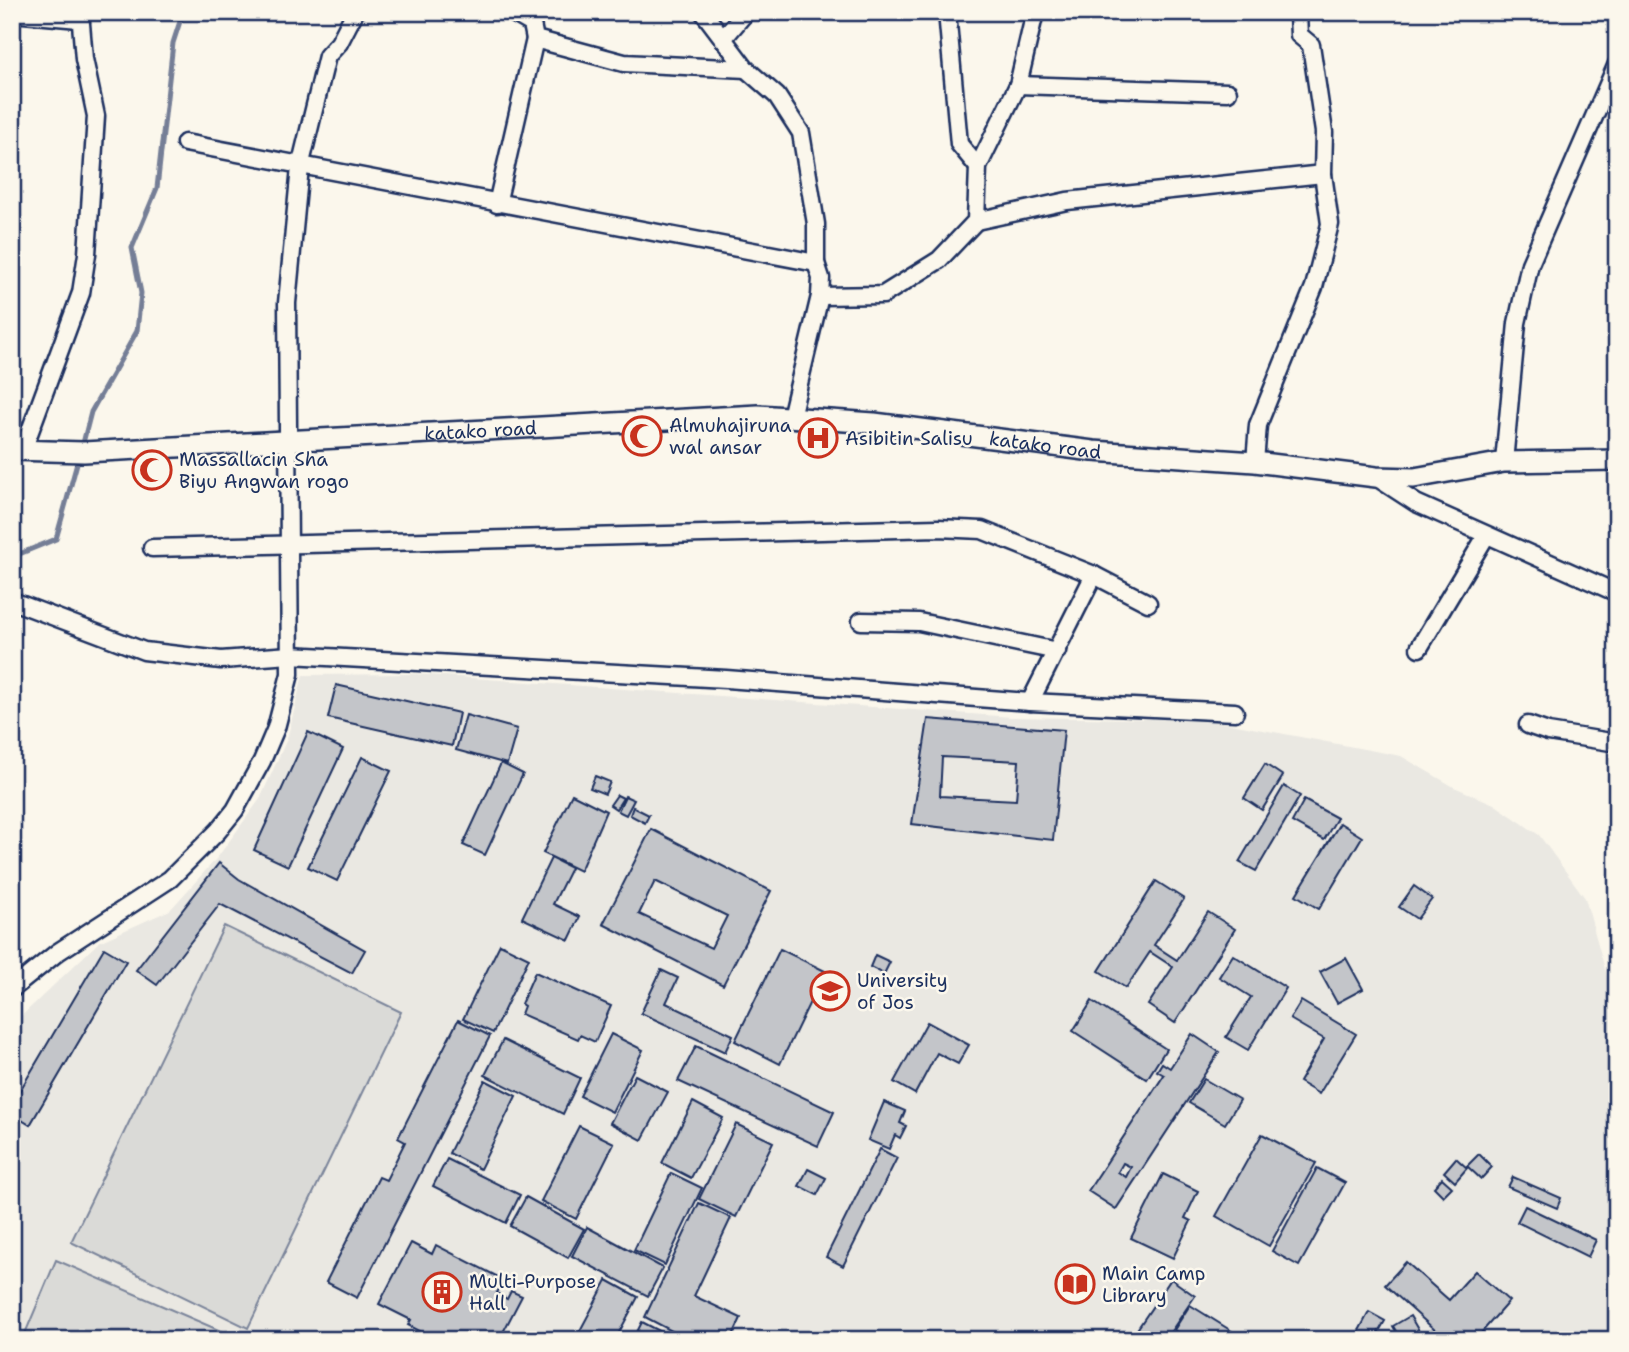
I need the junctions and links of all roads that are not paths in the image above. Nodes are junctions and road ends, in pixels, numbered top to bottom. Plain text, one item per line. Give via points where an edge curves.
1 (355, 12) edge
2 (511, 12) edge
3 (703, 12) edge
4 (746, 12) edge
5 (947, 12) edge
6 (1035, 12) edge
7 (12, 13) edge
8 (1298, 15) dead end
9 (80, 16) edge
10 (535, 39) junction
11 (723, 39) junction
12 (1617, 64) edge
13 (746, 69) junction
14 (1017, 85) junction
15 (1228, 92) dead end
16 (185, 143) dead end
17 (300, 167) junction
18 (978, 167) junction
19 (1323, 174) junction
20 (497, 204) junction
21 (976, 221) junction
22 (816, 263) junction
23 (820, 296) junction
24 (791, 417) junction
25 (288, 438) junction
26 (18, 450) edge
27 (1617, 460) edge
28 (1255, 462) junction
29 (1504, 462) junction
30 (1376, 477) junction
31 (1486, 536) junction
32 (289, 544) junction
33 (152, 548) dead end
34 (1094, 575) junction
35 (1617, 593) edge
36 (15, 602) dead end
37 (1148, 603) dead end
38 (861, 621) dead end
39 (1419, 648) dead end
40 (1057, 651) junction
41 (290, 655) junction
42 (1030, 702) junction
43 (1235, 712) dead end
44 (1528, 725) dead end
45 (1617, 743) edge
46 (12, 989) edge

1 - 17 street via 327,56
2 - 10 street via 532,24
3 - 11 street
4 - 11 street
5 - 18 street via 959,144
6 - 14 street
7 - 9 street
8 - 19 street via 1299,35 1311,45 1324,132
9 - 26 street via 96,116 87,254 81,293
10 - 13 street via 624,63
10 - 20 street
11 - 13 street
12 - 29 street via 1530,264 1517,323
13 - 22 street via 778,96 801,133 816,224
14 - 15 street
14 - 18 street
16 - 17 street
17 - 20 street
17 - 25 street via 287,303
18 - 21 street
19 - 21 street via 1067,201
19 - 28 street via 1330,224 1314,287 1258,425
20 - 22 street
21 - 23 street via 939,260 883,295
22 - 23 street
23 - 24 street
24 - 25 street, katako road
24 - 28 street, katako road via 1093,451
25 - 26 street, katako road via 84,452
25 - 32 street
27 - 29 street, katako road
28 - 30 street, katako road
29 - 30 street, katako road via 1414,478
30 - 31 street via 1416,503
31 - 35 street
31 - 39 street
32 - 33 street
32 - 34 street via 938,528 982,530
32 - 41 street
34 - 37 street
34 - 40 street
36 - 41 street via 144,651 221,660
38 - 40 street via 919,622
40 - 42 street
41 - 42 street via 712,678
41 - 46 street via 287,691 276,728 244,794 218,831 170,878 58,952
42 - 43 street
44 - 45 street

